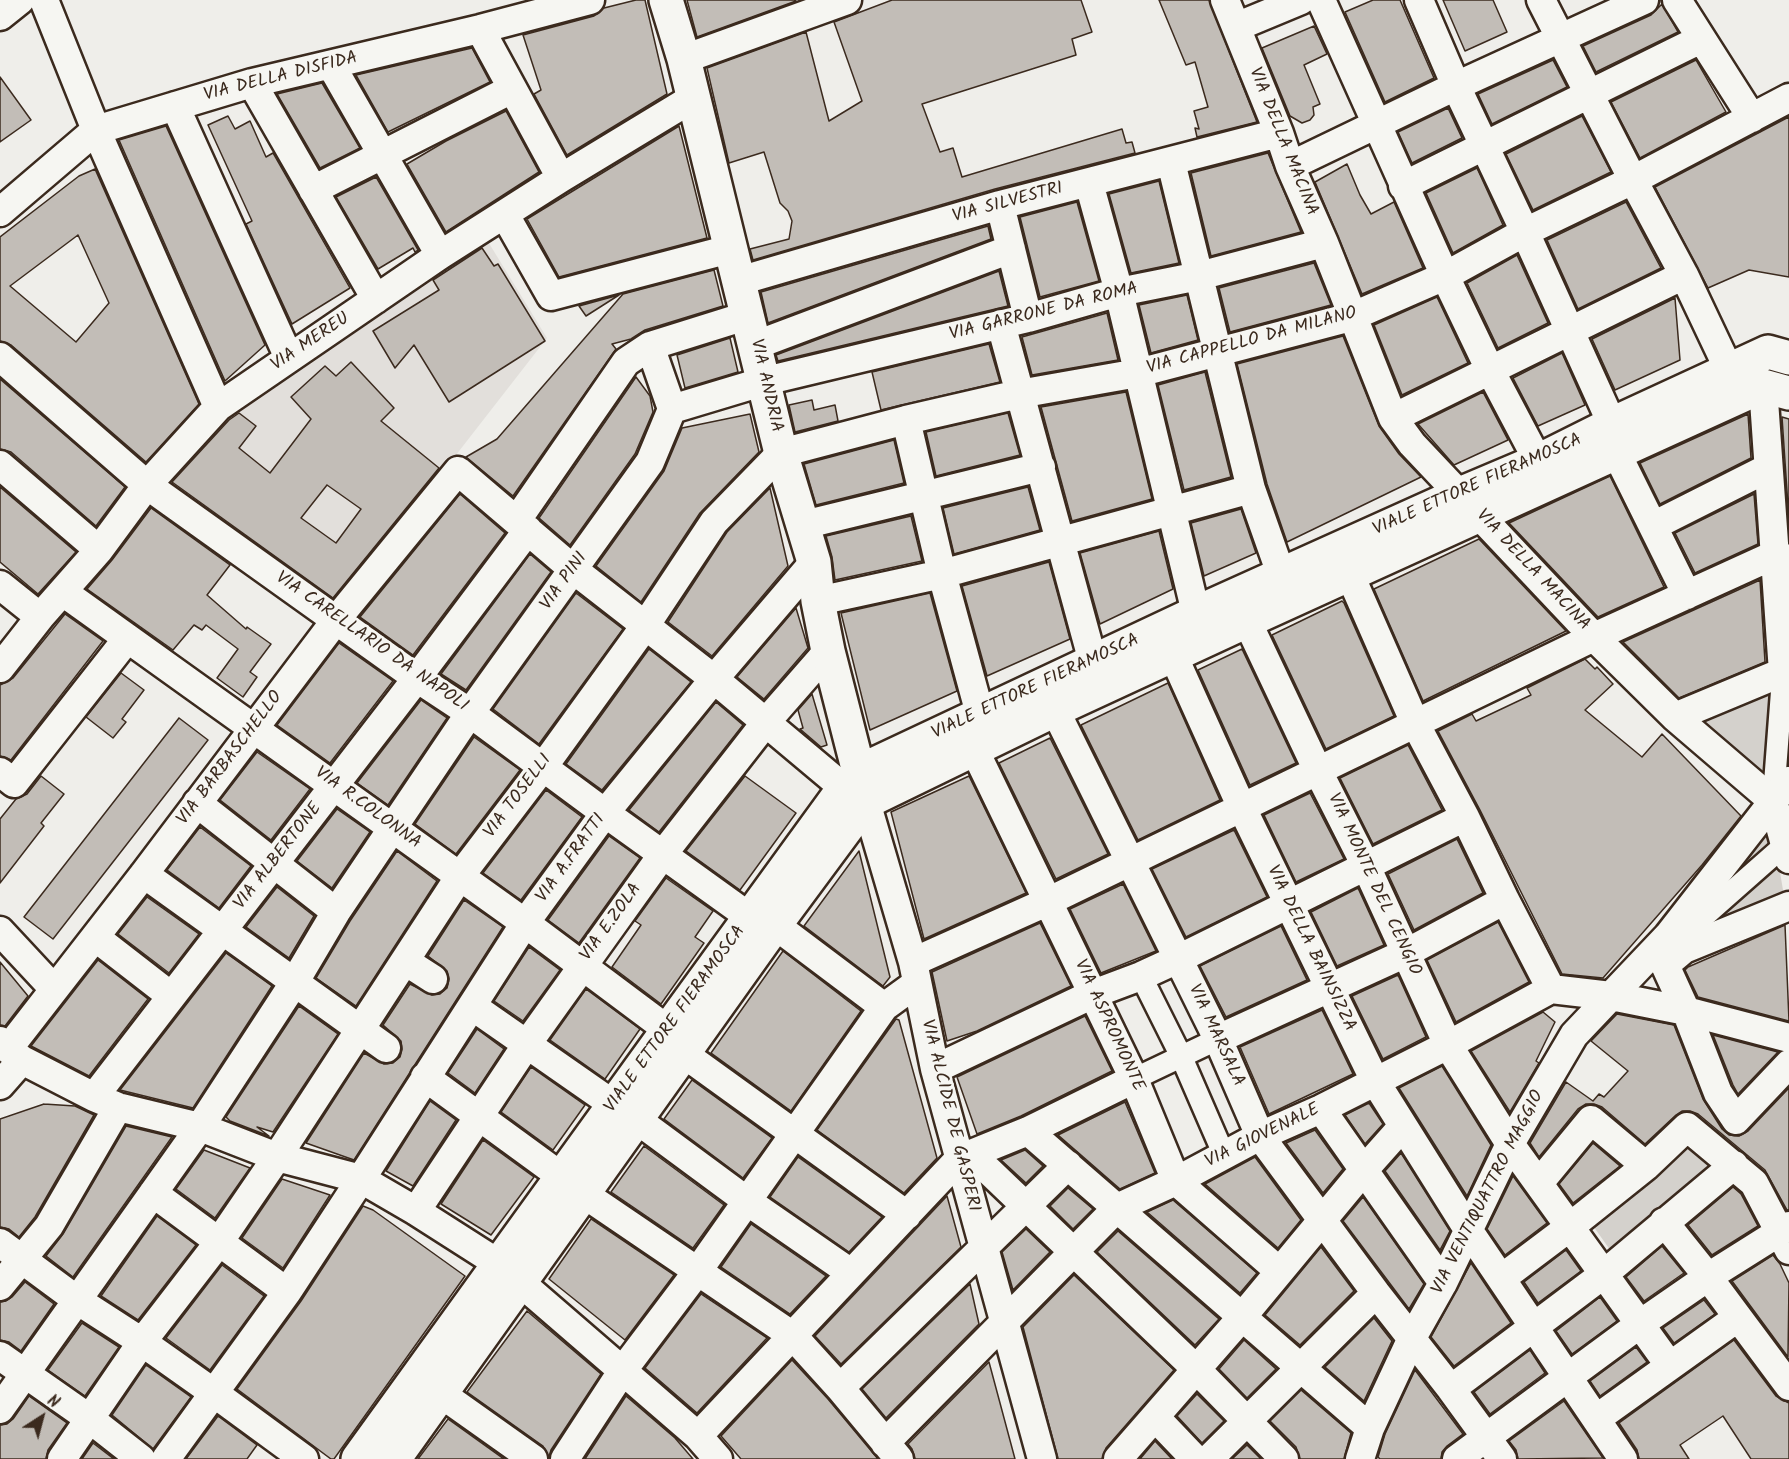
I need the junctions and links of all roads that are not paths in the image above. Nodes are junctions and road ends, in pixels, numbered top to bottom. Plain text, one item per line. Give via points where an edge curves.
1 (20, 0) edge
2 (44, 0) edge
3 (590, 0) edge
4 (666, 0) edge
5 (847, 0) edge
6 (1225, 0) edge
7 (1301, 0) edge
8 (1321, 0) edge
9 (1419, 0) edge
10 (1541, 0) edge
11 (1644, 0) edge
12 (1677, 0) edge
13 (0, 16) edge
14 (1236, 27) junction
15 (480, 29) junction
16 (1559, 39) junction
17 (1701, 39) junction
18 (684, 59) junction
19 (331, 65) junction
20 (252, 83) junction
21 (1456, 86) junction
22 (512, 88) junction
23 (1588, 95) junction
24 (693, 98) junction
25 (1789, 98) edge
26 (175, 106) junction
27 (1752, 118) junction
28 (1376, 125) junction
29 (96, 130) junction
30 (1279, 133) junction
31 (1484, 146) junction
32 (382, 154) junction
33 (1171, 162) junction
34 (1290, 166) junction
35 (561, 178) junction
36 (1633, 180) junction
37 (1089, 183) junction
38 (1403, 186) junction
39 (313, 190) junction
40 (1000, 205) junction
41 (0, 212) edge
42 (504, 215) junction
43 (1525, 232) junction
44 (1324, 243) junction
45 (730, 249) junction
46 (1011, 249) junction
47 (441, 255) junction
48 (1684, 275) junction
49 (1199, 276) junction
50 (1445, 276) junction
51 (739, 280) junction
52 (1119, 292) junction
53 (376, 299) junction
54 (1351, 317) junction
55 (1015, 321) junction
56 (752, 330) junction
57 (1570, 331) junction
58 (650, 346) junction
59 (1217, 352) junction
60 (1778, 355) edge
61 (0, 357) edge
62 (289, 358) junction
63 (1490, 370) junction
64 (1729, 370) junction
65 (1138, 373) junction
66 (765, 381) junction
67 (1776, 390) edge
68 (1019, 394) junction
69 (218, 407) junction
70 (672, 409) junction
71 (1393, 418) junction
72 (906, 420) junction
73 (1614, 438) junction
74 (782, 453) junction
75 (1538, 462) junction
76 (0, 465) edge
77 (1041, 467) junction
78 (1768, 468) junction
79 (147, 486) junction
80 (1251, 489) junction
81 (925, 496) junction
82 (1470, 505) junction
83 (1171, 511) junction
84 (523, 525) junction
85 (803, 525) junction
86 (1653, 526) junction
87 (1061, 542) junction
88 (99, 550) junction
89 (1782, 557) edge
90 (814, 562) junction
91 (574, 570) junction
92 (942, 574) junction
93 (1281, 574) junction
94 (1350, 575) junction
95 (0, 585) edge
96 (63, 592) junction
97 (1687, 595) junction
98 (818, 601) junction
99 (1196, 613) junction
100 (40, 617) junction
101 (336, 620) junction
102 (1247, 621) junction
103 (645, 626) junction
104 (1594, 637) junction
105 (128, 639) junction
106 (828, 651) junction
107 (1173, 655) junction
108 (1093, 662) junction
109 (0, 668) edge
110 (1786, 673) edge
111 (417, 678) junction
112 (714, 679) junction
113 (1055, 710) junction
114 (470, 712) junction
115 (980, 714) junction
116 (1686, 717) junction
117 (765, 722) junction
118 (1415, 723) junction
119 (254, 728) junction
120 (975, 751) junction
121 (543, 767) junction
122 (1318, 771) junction
123 (5, 785) edge
124 (334, 786) junction
125 (856, 788) junction
126 (1778, 798) edge
127 (197, 804) junction
128 (1242, 808) junction
129 (605, 813) junction
130 (1466, 817) junction
131 (392, 827) junction
132 (1788, 852) edge
133 (663, 854) junction
134 (1130, 861) junction
135 (273, 863) junction
136 (1366, 866) junction
137 (144, 874) junction
138 (460, 876) junction
139 (1505, 900) junction
140 (1049, 902) junction
141 (1288, 904) junction
142 (1789, 906) edge
143 (336, 912) junction
144 (763, 921) junction
145 (525, 923) junction
146 (0, 931) edge
147 (223, 931) junction
148 (95, 937) junction
149 (1669, 949) junction
150 (1406, 954) junction
151 (1178, 959) junction
152 (405, 961) junction
153 (582, 966) junction
154 (915, 973) junction
155 (1141, 976) junction
156 (433, 980) dead end
157 (294, 983) junction
158 (54, 989) junction
159 (1329, 989) junction
160 (1551, 989) junction
161 (1093, 994) junction
162 (171, 996) junction
163 (1611, 996) junction
164 (472, 1006) junction
165 (884, 1007) junction
166 (1686, 1011) junction
167 (361, 1029) junction
168 (1789, 1038) edge
169 (1218, 1039) junction
170 (676, 1042) junction
171 (527, 1044) junction
172 (1448, 1045) junction
173 (386, 1048) dead end
174 (10, 1050) edge
175 (1181, 1056) junction
176 (1789, 1064) edge
177 (935, 1069) junction
178 (425, 1077) junction
179 (1134, 1079) junction
180 (1375, 1081) junction
181 (0, 1085) edge
182 (106, 1102) junction
183 (1321, 1109) junction
184 (625, 1112) junction
185 (478, 1116) junction
186 (1403, 1126) junction
187 (200, 1127) junction
188 (1028, 1131) junction
189 (794, 1134) junction
190 (1260, 1136) junction
191 (1510, 1144) junction
192 (1224, 1155) junction
193 (277, 1157) junction
194 (959, 1159) junction
195 (1068, 1165) junction
196 (1734, 1165) junction
197 (1646, 1166) junction
198 (1363, 1171) junction
199 (361, 1179) junction
200 (1176, 1181) junction
201 (1539, 1183) junction
202 (573, 1185) junction
203 (153, 1193) junction
204 (747, 1201) junction
205 (1027, 1206) junction
206 (1117, 1208) junction
207 (416, 1211) junction
208 (907, 1215) junction
209 (1322, 1220) junction
210 (1664, 1222) junction
211 (1571, 1226) junction
212 (1469, 1231) junction
213 (1786, 1236) edge
214 (219, 1242) junction
215 (983, 1249) junction
216 (11, 1251) edge
217 (1074, 1251) junction
218 (1279, 1271) junction
219 (697, 1272) junction
220 (510, 1273) junction
221 (851, 1273) junction
222 (1604, 1274) junction
223 (1708, 1277) junction
224 (1502, 1278) junction
225 (1443, 1283) junction
226 (0, 1286) edge
227 (286, 1292) junction
228 (1376, 1293) junction
229 (77, 1300) junction
230 (1242, 1317) junction
231 (1737, 1318) junction
232 (1004, 1322) junction
233 (1640, 1324) junction
234 (1533, 1327) junction
235 (793, 1336) junction
236 (1412, 1338) junction
237 (142, 1342) junction
238 (0, 1356) edge
239 (1670, 1366) junction
240 (1300, 1368) junction
241 (1196, 1369) junction
242 (623, 1370) junction
243 (25, 1373) junction
244 (1786, 1376) edge
245 (1567, 1378) junction
246 (840, 1388) junction
247 (1451, 1389) junction
248 (214, 1393) junction
249 (440, 1393) junction
250 (0, 1409) edge
251 (1155, 1417) junction
252 (90, 1419) junction
253 (1596, 1419) junction
254 (1246, 1421) junction
255 (1370, 1428) junction
256 (698, 1436) junction
257 (1493, 1448) edge
258 (269, 1449) edge
259 (892, 1451) edge
260 (1362, 1458) edge
261 (62, 1459) edge
262 (141, 1459) edge
263 (166, 1459) edge
264 (304, 1459) edge
265 (358, 1459) edge
266 (394, 1459) edge
267 (532, 1459) edge
268 (566, 1459) edge
269 (718, 1459) edge
270 (1042, 1459) edge
271 (1118, 1459) edge
272 (1196, 1459) edge
273 (1209, 1459) edge
274 (1284, 1459) edge
275 (1457, 1459) edge
276 (1623, 1459) edge

1 - 13 street
2 - 29 street
3 - 15 street, VIA DELLA DISFIDA
4 - 18 main road, VIA ANDRIA
5 - 18 street
6 - 14 street, VIA DELLA MACINA
7 - 14 street
8 - 28 street
9 - 21 street
10 - 16 street
11 - 16 street
12 - 17 street
14 - 30 street, VIA DELLA MACINA
15 - 19 street, VIA DELLA DISFIDA
15 - 22 street
16 - 21 street
16 - 23 street
17 - 23 street
17 - 27 street
18 - 24 main road, VIA ANDRIA
19 - 20 street, VIA DELLA DISFIDA
19 - 32 street
20 - 26 street, VIA DELLA DISFIDA
20 - 39 street
21 - 28 street
21 - 31 street
22 - 32 street
22 - 35 street
23 - 31 street
23 - 36 street
24 - 35 street, VIA MEREU
24 - 45 main road, VIA ANDRIA
25 - 27 street, VIA CAPPELLO DA MILANO
26 - 29 street, VIA DELLA DISFIDA
26 - 62 street
27 - 36 street, VIA CAPPELLO DA MILANO
28 - 34 street
28 - 38 street
29 - 41 street, VIA DELLA DISFIDA
29 - 69 street
30 - 33 street, VIA SILVESTRI
30 - 34 street, VIA DELLA MACINA
31 - 38 street
31 - 43 street
32 - 39 street
32 - 47 street
33 - 37 street, VIA SILVESTRI
33 - 49 street
34 - 44 street, VIA DELLA MACINA
35 - 42 street, VIA MEREU
36 - 43 street, VIA CAPPELLO DA MILANO
36 - 48 street
37 - 40 street, VIA SILVESTRI
37 - 52 street
38 - 50 street
39 - 53 street
40 - 46 street
40 - 51 street, VIA SILVESTRI
42 - 45 street via 551,296
42 - 47 street, VIA MEREU
43 - 50 street, VIA CAPPELLO DA MILANO
43 - 57 street
44 - 49 street, VIA GARRONE DA ROMA
44 - 54 street, VIA DELLA MACINA
45 - 51 main road, VIA ANDRIA
46 - 55 street
46 - 56 street, VIA ALBERTONE
47 - 53 street, VIA MEREU
48 - 57 street
48 - 64 street
49 - 52 street, VIA GARRONE DA ROMA
49 - 59 street
50 - 54 street, VIA CAPPELLO DA MILANO
50 - 63 street
51 - 56 main road, VIA ANDRIA
52 - 55 street, VIA GARRONE DA ROMA
52 - 65 street
53 - 62 street, VIA MEREU
54 - 59 street, VIA CAPPELLO DA MILANO
54 - 71 street, VIA DELLA MACINA
55 - 66 street, VIA GARRONE DA ROMA
55 - 68 street
56 - 58 street, VIA ALBERTONE
56 - 66 main road, VIA ANDRIA
57 - 63 street
57 - 73 street
58 - 70 street
58 - 84 street, VIA ALBERTONE via 626,362
59 - 65 street, VIA CAPPELLO DA MILANO
59 - 80 street
60 - 64 main road, VIALE ETTORE FIERAMOSCA
61 - 79 street, VIA CARELLARIO DA NAPOLI
62 - 69 street, VIA MEREU
63 - 71 street
63 - 75 street
64 - 73 main road, VIALE ETTORE FIERAMOSCA
65 - 68 street, VIA CAPPELLO DA MILANO
65 - 83 street
66 - 70 street
66 - 74 main road, VIA ANDRIA
67 - 73 main road, VIALE ETTORE FIERAMOSCA
67 - 78 street
68 - 72 street, VIA CAPPELLO DA MILANO
68 - 77 street
69 - 79 street, VIA MEREU
70 - 91 street, VIA PINI via 650,462
71 - 82 street, VIA DELLA MACINA via 1412,444
72 - 74 street, VIA CAPPELLO DA MILANO
72 - 81 street
73 - 75 main road, VIALE ETTORE FIERAMOSCA
73 - 82 main road, VIALE ETTORE FIERAMOSCA
73 - 86 street
74 - 85 main road, VIA ANDRIA
74 - 103 street, VIA TOSELLI via 714,522
75 - 82 main road, VIALE ETTORE FIERAMOSCA
76 - 88 street
77 - 81 street
77 - 87 street
78 - 86 street
78 - 89 street
79 - 88 street, VIA MEREU
79 - 101 street, VIA CARELLARIO DA NAPOLI
80 - 83 street
80 - 93 street
81 - 85 street
81 - 92 street
82 - 93 main road, VIALE ETTORE FIERAMOSCA
82 - 94 main road, VIALE ETTORE FIERAMOSCA
82 - 104 street, VIA DELLA MACINA
83 - 87 street
83 - 99 street
84 - 91 street
84 - 101 street, VIA BARBASCHELLO via 458,471
84 - 111 street, VIA ALBERTONE
85 - 90 main road, VIA ANDRIA
86 - 97 street
87 - 92 street
87 - 108 street
88 - 96 street, VIA MEREU
89 - 97 street
89 - 110 street
90 - 98 main road, VIA ANDRIA
90 - 112 street, VIA A.FRATTI
91 - 103 street
91 - 114 street, VIA PINI
92 - 98 street
92 - 115 street
93 - 99 main road, VIALE ETTORE FIERAMOSCA
94 - 102 main road, VIALE ETTORE FIERAMOSCA
94 - 118 street
95 - 100 street
96 - 100 street, VIA MEREU
96 - 105 street, VIA R.COLONNA
97 - 104 street
98 - 106 main road, VIA ANDRIA
99 - 108 main road, VIALE ETTORE FIERAMOSCA
100 - 109 street, VIA MEREU
101 - 111 street, VIA CARELLARIO DA NAPOLI
101 - 119 street, VIA BARBASCHELLO
102 - 107 main road, VIALE ETTORE FIERAMOSCA
102 - 122 street, VIA MONTE DEL CENGIO
103 - 112 street
103 - 121 street, VIA TOSELLI
104 - 116 street, VIA DELLA MACINA
104 - 118 street
105 - 119 street, VIA R.COLONNA
105 - 123 street
106 - 117 street, VIA E.ZOLA
106 - 125 main road, VIA ANDRIA
107 - 113 main road, VIALE ETTORE FIERAMOSCA
107 - 128 street, VIA DELLA BAINSIZZA
108 - 115 main road, VIALE ETTORE FIERAMOSCA
110 - 116 street
110 - 126 street
111 - 114 street, VIA CARELLARIO DA NAPOLI
111 - 124 street, VIA ALBERTONE
112 - 117 street
112 - 129 street, VIA A.FRATTI
113 - 120 main road, VIALE ETTORE FIERAMOSCA
113 - 134 street, VIA MARSALA
114 - 121 street, VIA CARELLARIO DA NAPOLI
114 - 131 street, VIA PINI
115 - 125 main road, VIALE ETTORE FIERAMOSCA
116 - 126 street, VIA DELLA MACINA
117 - 125 street
117 - 133 street, VIA E.ZOLA
118 - 122 street
118 - 130 street
119 - 124 street, VIA R.COLONNA
119 - 127 street, VIA BARBASCHELLO
120 - 125 main road, VIALE ETTORE FIERAMOSCA
120 - 140 street, VIA ASPROMONTE
121 - 129 street, VIA CARELLARIO DA NAPOLI
121 - 138 street, VIA TOSELLI
122 - 128 street
122 - 136 street, VIA MONTE DEL CENGIO
124 - 131 street, VIA R.COLONNA
124 - 135 street, VIA ALBERTONE
125 - 144 main road, VIALE ETTORE FIERAMOSCA
125 - 154 street, VIA ALCIDE DE GASPERI
126 - 132 street
126 - 149 street, VIA VENTIQUATTRO MAGGIO
127 - 135 street
127 - 137 street, VIA BARBASCHELLO
128 - 134 street
128 - 141 street, VIA DELLA BAINSIZZA
129 - 133 street, VIA CARELLARIO DA NAPOLI
129 - 145 street, VIA A.FRATTI
130 - 136 street
130 - 139 street
131 - 138 street, VIA R.COLONNA
131 - 143 street, VIA PINI
132 - 149 street
133 - 144 street, VIA CARELLARIO DA NAPOLI
133 - 153 street, VIA E.ZOLA
134 - 140 street
134 - 151 street, VIA MARSALA
135 - 143 street
135 - 147 street, VIA ALBERTONE
136 - 141 street
136 - 150 street, VIA MONTE DEL CENGIO
137 - 147 street
137 - 148 street, VIA BARBASCHELLO
138 - 145 street, VIA R.COLONNA
138 - 152 street, VIA TOSELLI
139 - 150 street
139 - 160 street
140 - 154 street
140 - 161 street, VIA ASPROMONTE
141 - 151 street
141 - 159 street, VIA DELLA BAINSIZZA
142 - 149 street
143 - 157 street, VIA PINI
144 - 165 street, VIA CARELLARIO DA NAPOLI
144 - 170 main road, VIALE ETTORE FIERAMOSCA
145 - 153 street, VIA R.COLONNA
145 - 164 street, VIA A.FRATTI
146 - 158 street
147 - 157 street
147 - 162 street, VIA ALBERTONE
148 - 158 street, VIA BARBASCHELLO
148 - 162 street
149 - 163 street, VIA VENTIQUATTRO MAGGIO
149 - 166 street
150 - 159 street
150 - 172 street, VIA MONTE DEL CENGIO
151 - 155 street
151 - 169 street, VIA MARSALA
152 - 156 street
152 - 167 street, VIA TOSELLI
153 - 170 street, VIA R.COLONNA
153 - 171 street, VIA E.ZOLA
154 - 165 street
154 - 177 street, VIA ALCIDE DE GASPERI
155 - 161 street
155 - 175 street
157 - 167 street
157 - 187 street, VIA PINI
158 - 174 street, VIA BARBASCHELLO
159 - 169 street
159 - 180 street, VIA DELLA BAINSIZZA
160 - 163 street
160 - 172 street, VIA GIOVENALE
161 - 177 street
161 - 179 street, VIA ASPROMONTE
162 - 182 street, VIA ALBERTONE
163 - 166 street
163 - 191 street, VIA VENTIQUATTRO MAGGIO via 1574,1035
164 - 171 street
164 - 178 street, VIA A.FRATTI
165 - 189 street
166 - 168 street
166 - 176 street via 1718,1094 1736,1120
167 - 173 street
167 - 193 street, VIA TOSELLI
169 - 175 street
169 - 190 street, VIA MARSALA
170 - 184 main road, VIALE ETTORE FIERAMOSCA
170 - 189 street, VIA R.COLONNA
171 - 184 street
171 - 185 street, VIA E.ZOLA
172 - 180 street, VIA GIOVENALE
172 - 191 street, VIA MONTE DEL CENGIO
174 - 181 street, VIA BARBASCHELLO
174 - 182 street
175 - 179 street
175 - 192 street
177 - 194 street, VIA ALCIDE DE GASPERI
178 - 185 street
178 - 199 street, VIA A.FRATTI
179 - 188 street
179 - 200 street, VIA ASPROMONTE
180 - 183 street, VIA GIOVENALE
180 - 186 street, VIA DELLA BAINSIZZA
182 - 187 street
182 - 216 street, VIA ALBERTONE via 49,1226
183 - 190 street, VIA GIOVENALE
183 - 198 street
184 - 202 main road, VIALE ETTORE FIERAMOSCA
184 - 204 street
185 - 202 street
185 - 207 street, VIA E.ZOLA
186 - 198 street
186 - 212 street, VIA DELLA BAINSIZZA
187 - 193 street
187 - 203 street, VIA PINI
188 - 194 street
188 - 195 street
189 - 204 street
189 - 208 street, VIA R.COLONNA
190 - 192 street, VIA GIOVENALE
190 - 209 street, VIA MARSALA
191 - 201 street, VIA MONTE DEL CENGIO
191 - 212 street, VIA VENTIQUATTRO MAGGIO
192 - 200 street, VIA GIOVENALE
193 - 199 street
193 - 214 street, VIA TOSELLI
194 - 205 street via 988,1170
194 - 208 street
194 - 215 street, VIA ALCIDE DE GASPERI
195 - 205 street
195 - 206 street
196 - 197 street via 1688,1127
196 - 210 street
196 - 213 street via 1754,1183
197 - 201 street via 1591,1120
197 - 211 street
198 - 209 street
198 - 225 street
199 - 207 street
199 - 227 street, VIA A.FRATTI
200 - 206 street, VIA GIOVENALE
200 - 218 street, VIA ASPROMONTE
201 - 211 street, VIA MONTE DEL CENGIO
202 - 219 street
202 - 220 main road, VIALE ETTORE FIERAMOSCA
203 - 214 street
203 - 229 street, VIA PINI
204 - 219 street
204 - 221 street
205 - 215 street
205 - 217 street
206 - 217 street, VIA GIOVENALE
206 - 230 street
207 - 220 street
208 - 221 street
209 - 218 street
209 - 228 street, VIA MARSALA
210 - 222 street
210 - 223 street
211 - 222 street, VIA MONTE DEL CENGIO
211 - 224 street
212 - 224 street, VIA DELLA BAINSIZZA
212 - 225 street, VIA VENTIQUATTRO MAGGIO
213 - 223 street
214 - 227 street
214 - 237 street, VIA TOSELLI
215 - 232 street, VIA ALCIDE DE GASPERI
215 - 246 street
216 - 226 street, VIA ALBERTONE
216 - 229 street
217 - 232 street, VIA GIOVENALE
217 - 241 street
218 - 230 street
219 - 235 street
219 - 242 street
220 - 242 street
220 - 249 main road
220 - 265 main road
221 - 235 street
222 - 233 street, VIA MONTE DEL CENGIO
222 - 234 street
223 - 231 street
223 - 233 street
224 - 234 street, VIA DELLA BAINSIZZA
225 - 236 street, VIA VENTIQUATTRO MAGGIO
227 - 248 street, VIA A.FRATTI
228 - 236 street, VIA MARSALA
228 - 240 street
229 - 237 street
229 - 243 street, VIA PINI
230 - 240 street
230 - 241 street
231 - 239 street
231 - 244 street
232 - 259 street, VIA GIOVENALE
232 - 270 street, VIA ALCIDE DE GASPERI
233 - 239 street, VIA MONTE DEL CENGIO
233 - 245 street
234 - 245 street, VIA DELLA BAINSIZZA
234 - 247 street
235 - 246 street
235 - 256 street
236 - 247 street, VIA MARSALA
236 - 255 street, VIA VENTIQUATTRO MAGGIO
237 - 248 street
237 - 252 street, VIA TOSELLI
238 - 243 street
239 - 253 street
240 - 254 street
240 - 255 street
241 - 251 street
241 - 254 street
242 - 256 street
242 - 268 street
243 - 250 street, VIA PINI
243 - 252 street
245 - 253 street, VIA DELLA BAINSIZZA
245 - 257 street
246 - 259 street
247 - 257 street, VIA MARSALA
248 - 258 street
248 - 263 street, VIA A.FRATTI
249 - 266 main road
249 - 267 street
251 - 271 street
251 - 272 street
252 - 261 street, VIA TOSELLI
252 - 262 street
253 - 276 street, VIA DELLA BAINSIZZA
254 - 273 street
254 - 274 street
255 - 260 street, VIA VENTIQUATTRO MAGGIO
256 - 269 street
257 - 275 street
258 - 264 street

